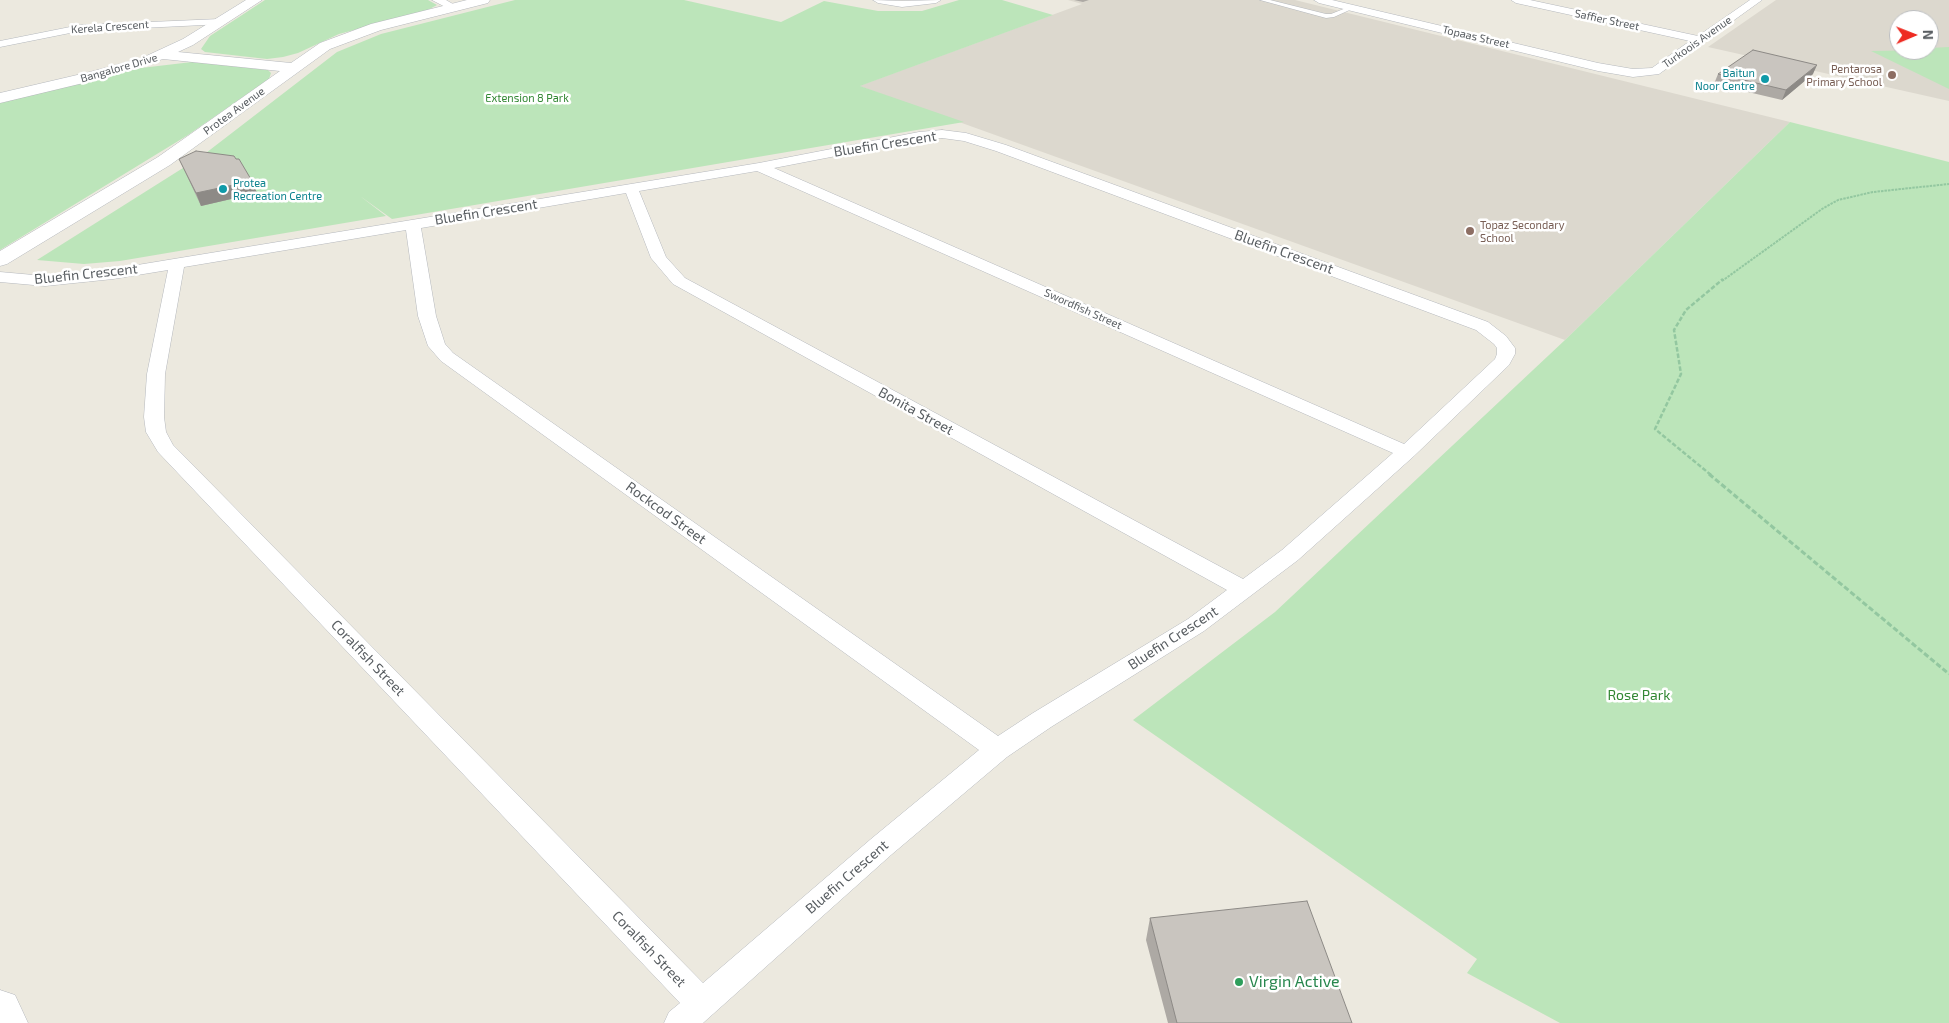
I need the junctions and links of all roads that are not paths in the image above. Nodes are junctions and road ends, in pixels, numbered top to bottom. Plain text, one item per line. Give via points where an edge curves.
1 (255, 0) edge
2 (437, 0) edge
3 (483, 0) edge
4 (878, 0) edge
5 (936, 0) edge
6 (1263, 0) edge
7 (1319, 0) edge
8 (1516, 0) edge
9 (1757, 0) edge
10 (1580, 4) dead end
11 (453, 7) junction
12 (1351, 8) junction
13 (1566, 11) junction
14 (220, 22) junction
15 (1699, 40) junction
16 (0, 43) edge
17 (163, 55) junction
18 (293, 68) junction
19 (1633, 73) joint
20 (0, 98) edge
21 (759, 167) junction
22 (631, 189) junction
23 (413, 224) junction
24 (0, 260) edge
25 (177, 264) junction
26 (0, 277) edge
27 (1407, 452) junction
28 (1246, 590) junction
29 (998, 750) junction
30 (702, 1004) junction
31 (0, 1009) edge
32 (7, 1023) edge
33 (680, 1023) edge

1 - 14 street, Bangalore Drive
2 - 11 street
3 - 11 street, Protea Avenue
4 - 5 street via 911,4
6 - 12 lane via 1326,16
7 - 12 street, Topaas Street
8 - 13 street, Saffier Street
9 - 15 street, Turkoois Avenue
10 - 13 street
11 - 18 street, Protea Avenue via 345,37
12 - 19 street, Topaas Street
13 - 15 street, Saffier Street
14 - 16 street, Kerela Crescent via 80,28
14 - 17 street, Bangalore Drive
15 - 19 street, Turkoois Avenue via 1655,71
17 - 18 street
17 - 20 street, Bangalore Drive via 120,70
18 - 24 street, Protea Avenue via 170,156
21 - 22 street, Bluefin Crescent
21 - 27 street, Swordfish Street
21 - 27 street, Bluefin Crescent via 919,136 966,137 1435,308 1492,332 1506,348 1503,361
22 - 23 street, Bluefin Crescent
22 - 28 street, Bonita Street via 659,258 679,281
23 - 25 street, Bluefin Crescent
23 - 29 street, Rockcod Street via 432,336 447,357
25 - 26 street, Bluefin Crescent via 58,280
25 - 30 street, Coralfish Street via 156,374 154,417 156,432 165,448
27 - 28 street, Bluefin Crescent
28 - 29 street, Bluefin Crescent
29 - 30 street, Bluefin Crescent via 881,846
30 - 33 street, Bluefin Crescent
31 - 32 street

